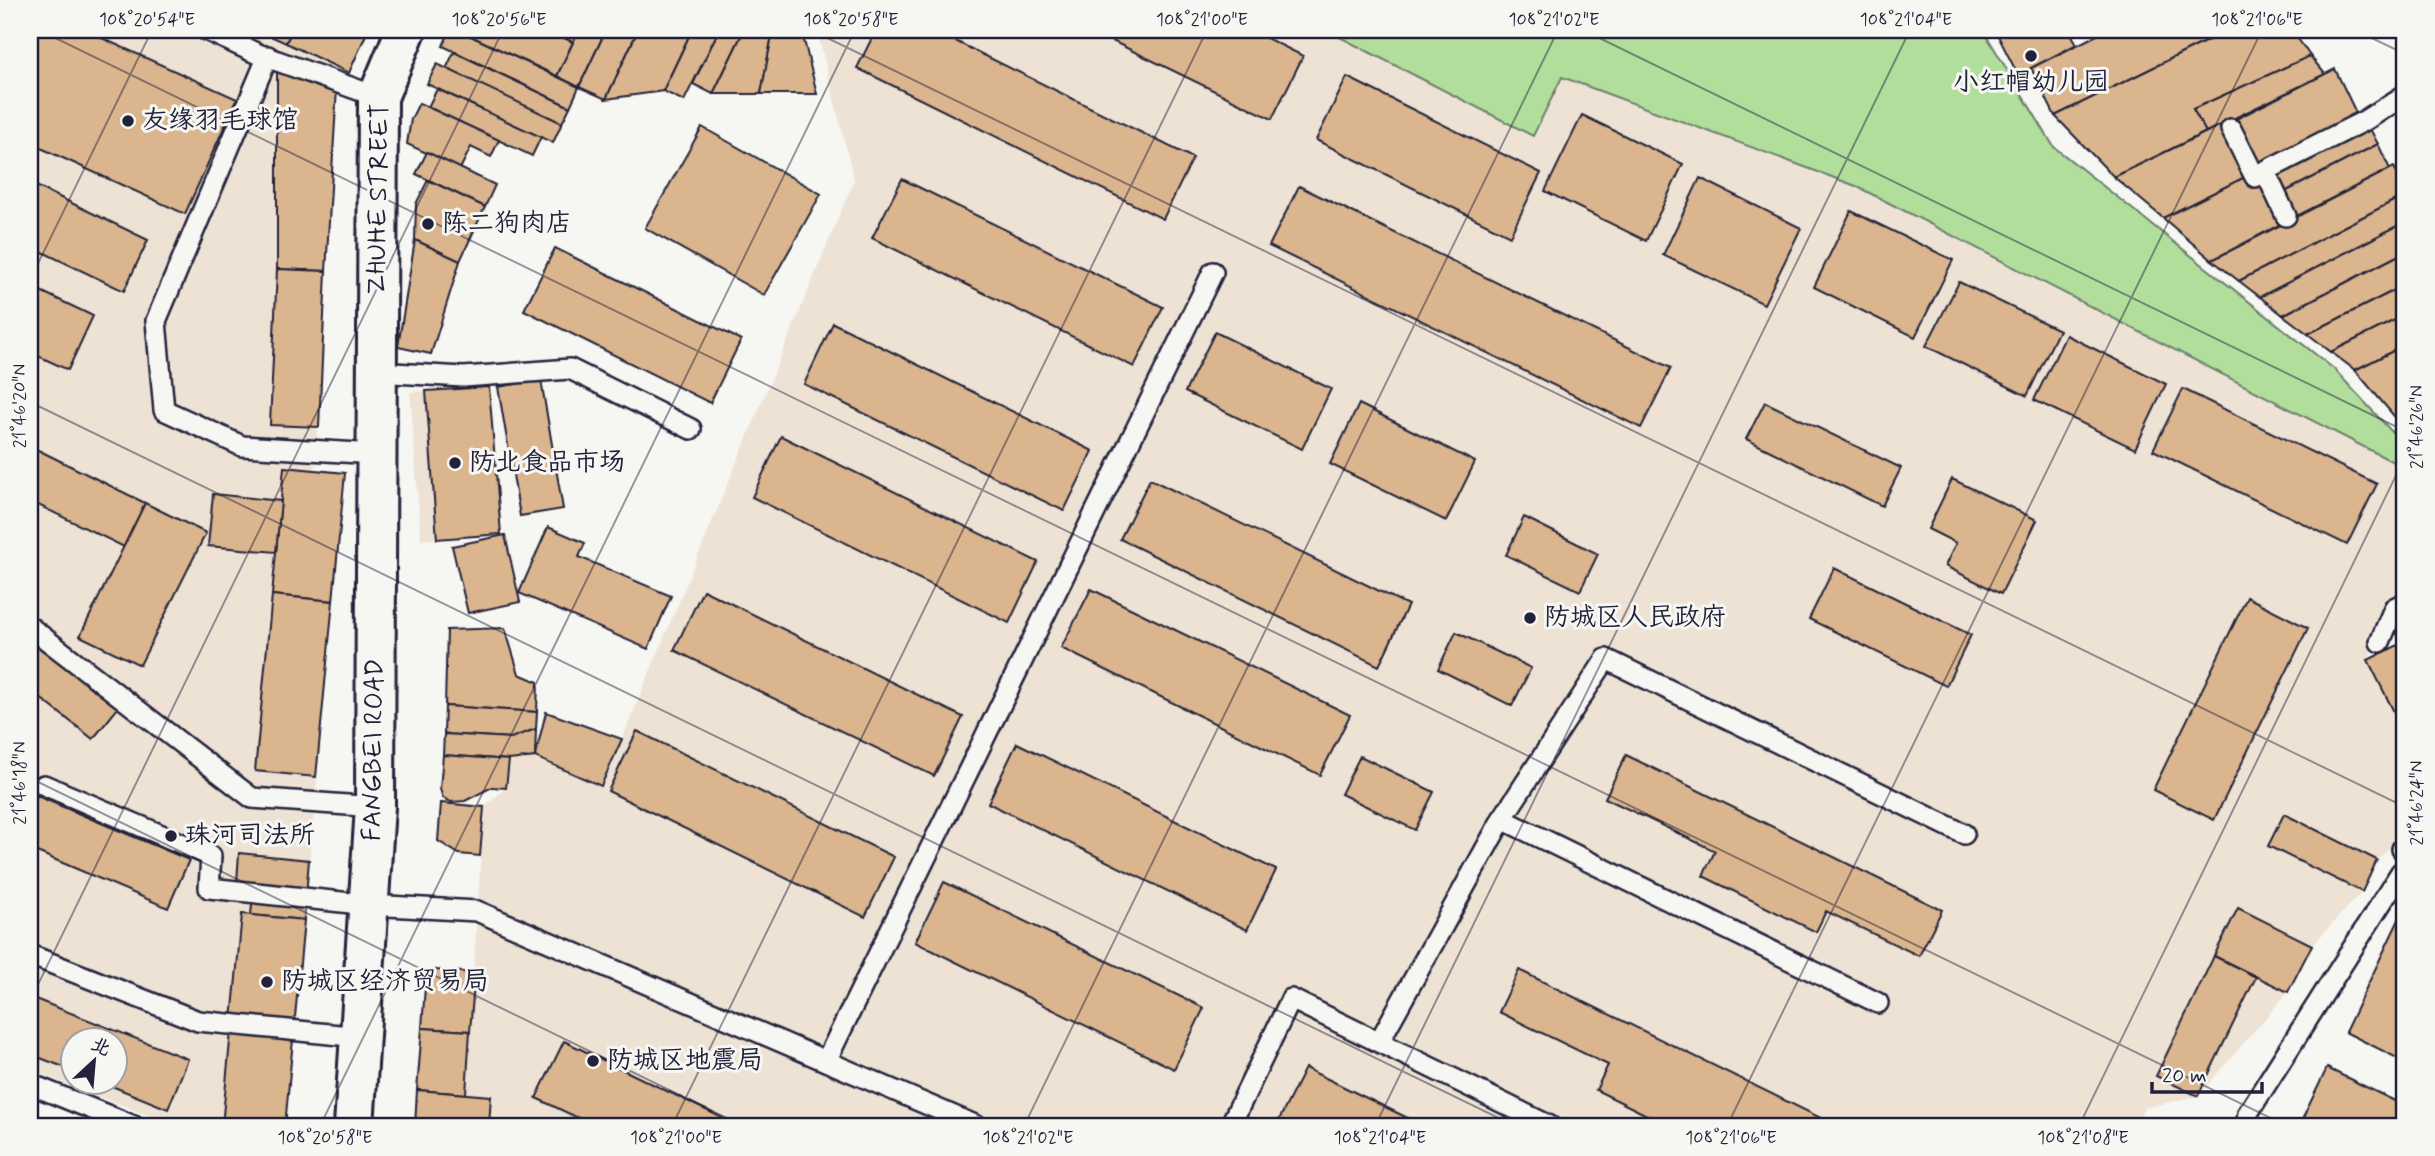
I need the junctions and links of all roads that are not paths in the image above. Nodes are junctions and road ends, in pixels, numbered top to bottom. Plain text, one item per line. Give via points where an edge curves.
1 (206, 30) edge
2 (406, 30) edge
3 (268, 57) junction
4 (2405, 95) edge
5 (378, 97) junction
6 (2231, 129) dead end
7 (2264, 171) junction
8 (2286, 216) dead end
9 (1213, 272) dead end
10 (376, 372) junction
11 (691, 429) dead end
12 (376, 454) junction
13 (2405, 603) edge
14 (30, 627) edge
15 (2380, 642) dead end
16 (44, 785) dead end
17 (375, 807) junction
18 (1502, 819) junction
19 (1964, 834) dead end
20 (2405, 872) edge
21 (370, 905) junction
22 (30, 955) edge
23 (1878, 1003) dead end
24 (360, 1038) junction
25 (1379, 1042) junction
26 (826, 1061) junction
27 (30, 1084) edge
28 (134, 1126) edge
29 (354, 1126) edge
30 (977, 1126) edge
31 (1230, 1126) edge
32 (1550, 1126) edge
33 (2246, 1126) edge

1 - 3 lane
2 - 5 street, ZHUHE STREET
3 - 5 lane
3 - 12 lane via 156,321 164,410 242,446
4 - 7 lane
5 - 10 street, ZHUHE STREET
6 - 7 lane via 2255,177
7 - 8 lane
9 - 26 lane
10 - 11 lane via 464,377 570,369
10 - 12 street, FANGBEI ROAD
12 - 17 street, FANGBEI ROAD
13 - 15 lane via 2394,608
14 - 17 lane via 252,798
16 - 21 lane via 211,856 209,888
17 - 21 street, FANGBEI ROAD
18 - 19 lane via 1606,659
18 - 23 lane
18 - 25 lane
20 - 33 lane via 2248,1113
21 - 24 street, FANGBEI ROAD
21 - 26 lane via 477,911
22 - 24 lane via 198,1021
24 - 29 street, FANGBEI ROAD
25 - 31 lane via 1291,999
25 - 32 lane
26 - 30 lane
27 - 28 lane

